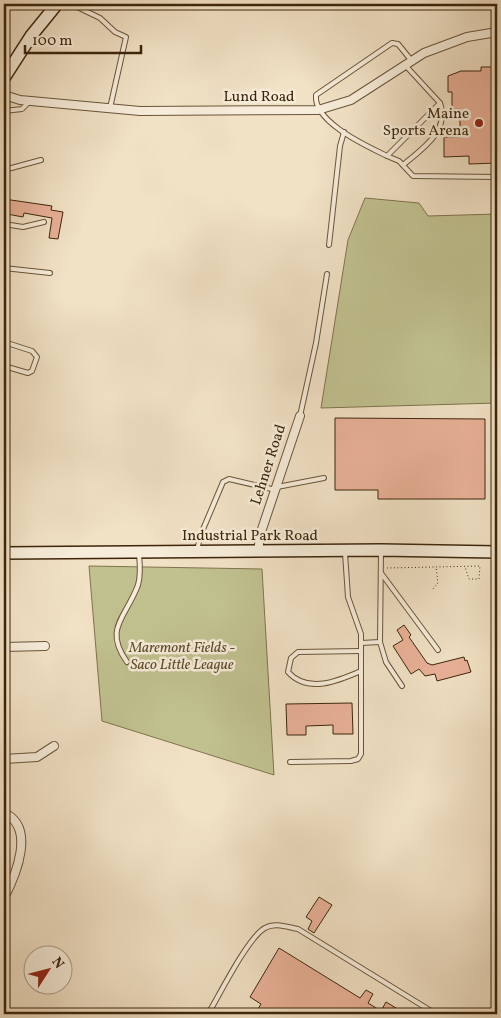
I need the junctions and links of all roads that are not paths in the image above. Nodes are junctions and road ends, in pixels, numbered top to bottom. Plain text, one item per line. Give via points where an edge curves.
1 (57, 4) edge
2 (71, 4) edge
3 (497, 32) edge
4 (408, 62) junction
5 (4, 78) edge
6 (4, 95) edge
7 (30, 101) junction
8 (440, 103) junction
9 (109, 109) junction
10 (318, 110) junction
11 (4, 111) edge
12 (344, 132) junction
13 (387, 156) junction
14 (41, 160) dead end
15 (402, 165) junction
16 (4, 170) edge
17 (497, 177) edge
18 (44, 222) dead end
19 (4, 224) edge
20 (329, 245) dead end
21 (4, 268) edge
22 (50, 273) dead end
23 (327, 274) dead end
24 (4, 342) edge
25 (4, 366) edge
26 (300, 416) joint
27 (324, 478) dead end
28 (276, 488) junction
29 (345, 550) junction
30 (381, 550) junction
31 (258, 551) junction
32 (139, 552) junction
33 (197, 552) junction
34 (497, 552) edge
35 (4, 553) edge
36 (381, 570) junction
37 (361, 642) junction
38 (380, 642) junction
39 (45, 646) dead end
40 (4, 647) edge
41 (438, 650) dead end
42 (361, 651) junction
43 (128, 662) dead end
44 (362, 671) junction
45 (402, 686) dead end
46 (54, 746) dead end
47 (4, 759) edge
48 (290, 762) dead end
49 (4, 813) edge
50 (4, 898) edge
51 (208, 1014) edge
52 (436, 1014) edge

1 - 5 main road via 31,36
2 - 9 lane via 100,18 126,37
3 - 4 street, Lund Road via 449,42
4 - 8 lane
4 - 10 street, Lund Road via 351,100
4 - 10 lane via 398,44 392,43 316,95
6 - 7 street, Lund Road
7 - 9 street, Lund Road
7 - 11 lane via 22,109
8 - 13 lane
8 - 15 lane via 443,117 440,127 424,147
9 - 10 street, Lund Road
10 - 12 lane
12 - 13 lane
12 - 20 lane
13 - 15 lane
14 - 16 lane
15 - 17 lane via 414,176
18 - 19 lane via 23,227
21 - 22 lane
23 - 26 lane
24 - 25 lane via 37,357 32,371 28,373
26 - 28 street, Lehner Road
27 - 28 lane
28 - 31 street, Lehner Road
28 - 33 lane via 229,479 223,482 201,534
29 - 30 main road, Industrial Park Road
29 - 31 main road, Industrial Park Road
29 - 37 lane via 348,597
30 - 34 main road, Industrial Park Road
30 - 36 lane
31 - 33 main road, Industrial Park Road
32 - 33 main road, Industrial Park Road
32 - 35 main road, Industrial Park Road
32 - 43 lane via 138,584 115,634 118,648
36 - 38 lane
36 - 41 lane
37 - 38 lane
37 - 42 lane
38 - 45 lane via 386,662
39 - 40 street
42 - 44 lane
42 - 44 lane via 298,652 291,658 288,672 294,679 320,684
44 - 48 lane via 362,746 358,759
46 - 47 street via 37,758
49 - 50 street via 17,822 21,837 14,873
51 - 52 lane via 251,942 266,927 282,925 298,930

